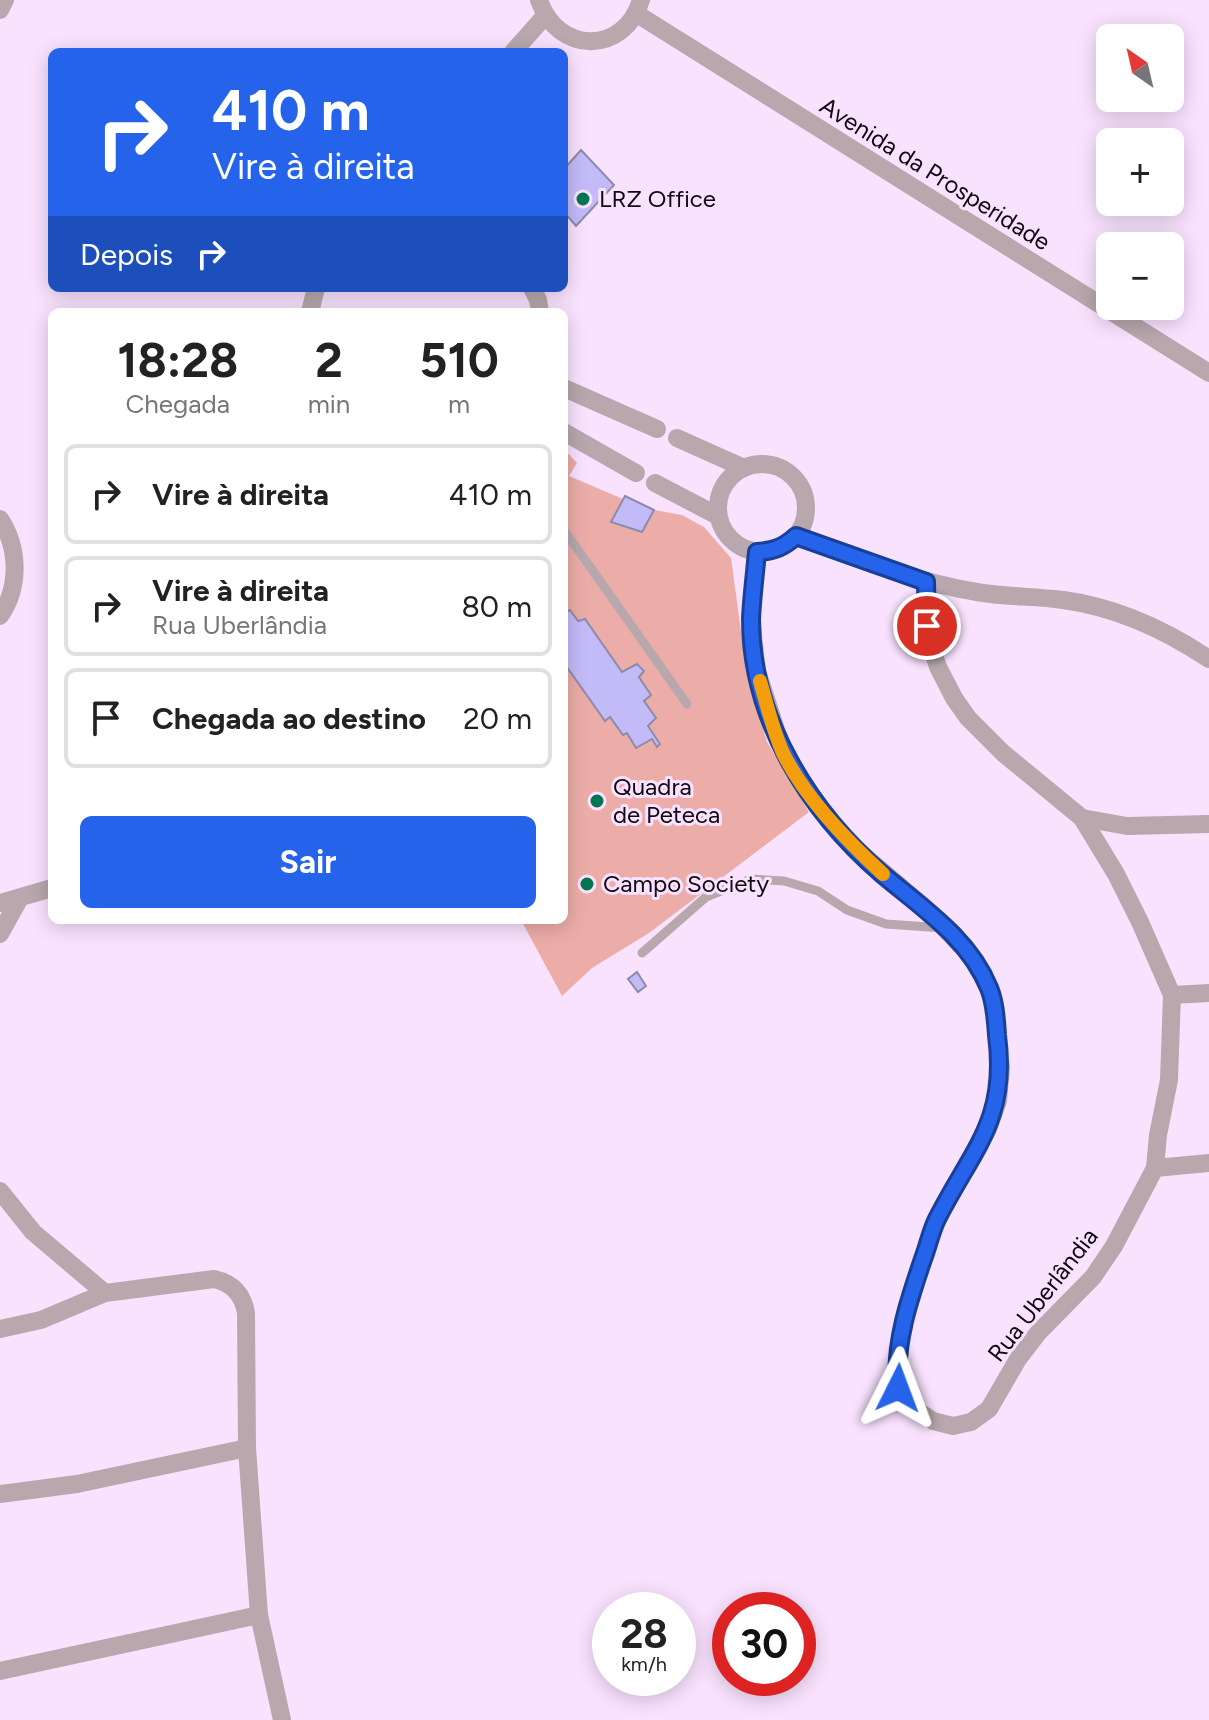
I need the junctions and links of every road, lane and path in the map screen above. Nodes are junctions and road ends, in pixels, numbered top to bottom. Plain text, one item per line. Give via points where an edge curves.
1 (5, 0) edge
2 (639, 7) edge
3 (542, 8) edge
4 (0, 10) edge
5 (516, 48) edge
6 (1209, 373) edge
7 (568, 390) edge
8 (657, 429) dead end
9 (568, 434) edge
10 (677, 438) dead end
11 (744, 468) junction
12 (636, 473) dead end
13 (655, 483) dead end
14 (718, 516) junction
15 (0, 519) edge
16 (568, 536) edge
17 (796, 536) junction
18 (757, 552) junction
19 (926, 582) junction
20 (0, 616) edge
21 (1209, 659) edge
22 (687, 704) dead end
23 (1082, 818) junction
24 (1209, 824) edge
25 (48, 889) edge
26 (20, 898) junction
27 (0, 903) edge
28 (946, 928) junction
29 (0, 934) edge
30 (642, 953) dead end
31 (1209, 993) edge
32 (1172, 995) junction
33 (1209, 1163) edge
34 (1155, 1168) junction
35 (0, 1191) edge
36 (105, 1293) junction
37 (0, 1329) edge
38 (247, 1448) junction
39 (0, 1494) edge
40 (259, 1615) junction
41 (0, 1671) edge
42 (282, 1720) edge

1 - 4 street
2 - 3 street via 618,34 585,41 555,28
2 - 6 street, Avenida da Prosperidade
3 - 5 street
7 - 8 street
9 - 12 street
10 - 11 street
11 - 14 street via 723,487
11 - 17 street via 773,465 797,481 806,509
13 - 14 street
14 - 18 street via 731,541
15 - 20 street via 8,531 15,569 13,590
16 - 22 lane
17 - 18 street via 785,546
17 - 19 street
18 - 28 street, Rua Uberlândia via 751,619 757,671 784,754 848,842
19 - 21 street via 1099,607 1180,639
19 - 23 street, Rua Uberlândia via 931,646 954,698 1003,753
23 - 24 street via 1127,826
23 - 32 street, Rua Uberlândia via 1116,874
25 - 26 street
26 - 27 street
26 - 29 street
28 - 30 lane via 886,924 847,910 818,891 751,879 706,897
28 - 34 street, Rua Uberlândia via 989,988 1001,1068 988,1129 936,1221 906,1309 897,1379 907,1404 933,1421 953,1426 971,1422 989,1409 1038,1333 1093,1277
31 - 32 street
32 - 34 street, Rua Uberlândia via 1169,1080
33 - 34 street
35 - 36 street via 33,1232
36 - 37 street via 41,1320
36 - 38 street via 196,1279 223,1281 235,1289 246,1313
38 - 39 street via 77,1484
38 - 40 street
40 - 41 street
40 - 42 street

